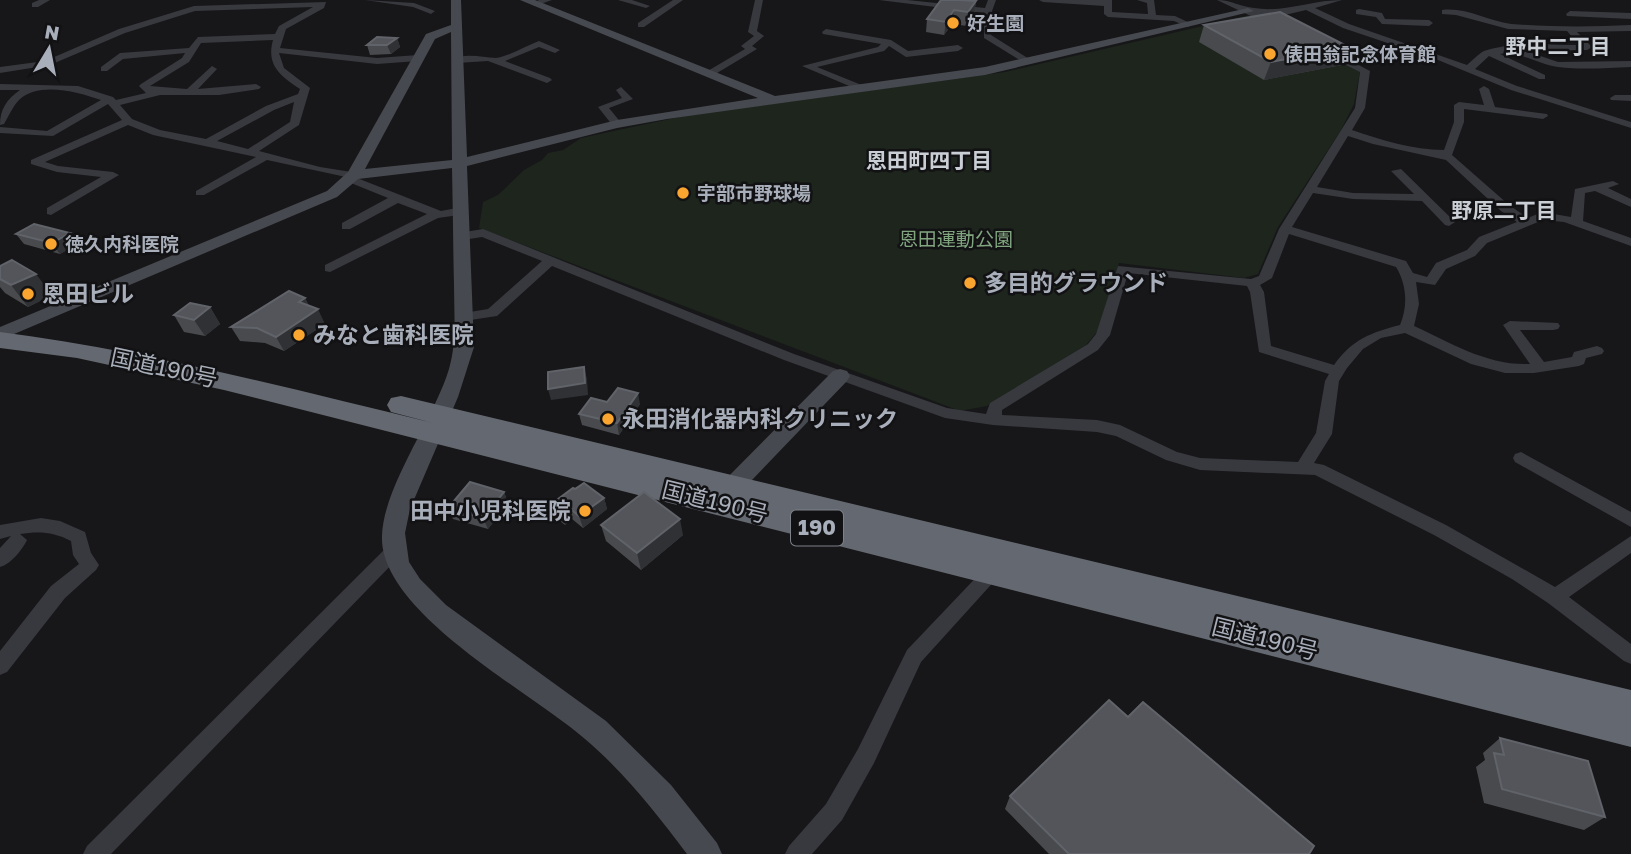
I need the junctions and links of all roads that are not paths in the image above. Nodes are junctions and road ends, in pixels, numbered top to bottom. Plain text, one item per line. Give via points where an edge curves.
1 (46, 0) edge
2 (369, 0) edge
3 (456, 0) edge
4 (548, 0) edge
5 (622, 0) edge
6 (679, 0) edge
7 (759, 0) edge
8 (883, 0) edge
9 (992, 0) edge
10 (1043, 0) edge
11 (1141, 0) edge
12 (1223, 0) edge
13 (1338, 0) edge
14 (1321, 1) edge
15 (325, 2) edge
16 (530, 2) edge
17 (1107, 2) edge
18 (35, 5) dead end
19 (646, 6) dead end
20 (1622, 7) dead end
21 (1309, 8) junction
22 (431, 11) dead end
23 (988, 11) junction
24 (1248, 11) junction
25 (1359, 12) dead end
26 (1444, 12) dead end
27 (1572, 13) dead end
28 (1631, 14) edge
29 (1152, 17) junction
30 (1382, 21) junction
31 (1429, 23) dead end
32 (641, 24) dead end
33 (1188, 24) junction
34 (1461, 25) dead end
35 (457, 27) junction
36 (1631, 28) edge
37 (1283, 29) edge
38 (881, 30) dead end
39 (826, 32) dead end
40 (1370, 34) junction
41 (1576, 34) junction
42 (279, 37) junction
43 (874, 39) junction
44 (888, 42) junction
45 (1318, 47) edge
46 (958, 48) dead end
47 (1514, 49) junction
48 (193, 50) junction
49 (275, 50) junction
50 (555, 50) dead end
51 (1490, 53) junction
52 (418, 58) junction
53 (457, 60) junction
54 (496, 61) junction
55 (1029, 62) junction
56 (1631, 64) edge
57 (104, 69) dead end
58 (212, 69) dead end
59 (1469, 69) junction
60 (0, 70) edge
61 (709, 74) junction
62 (1542, 77) dead end
63 (547, 80) dead end
64 (256, 87) dead end
65 (25, 88) junction
66 (861, 88) junction
67 (0, 89) edge
68 (1485, 89) dead end
69 (621, 90) dead end
70 (160, 92) junction
71 (190, 93) junction
72 (302, 96) junction
73 (1615, 98) dead end
74 (1631, 98) edge
75 (772, 100) junction
76 (111, 101) junction
77 (1490, 108) junction
78 (1543, 116) dead end
79 (128, 121) junction
80 (0, 122) edge
81 (617, 124) junction
82 (1631, 125) edge
83 (0, 130) edge
84 (1345, 131) junction
85 (208, 142) junction
86 (249, 153) junction
87 (1438, 153) junction
88 (265, 157) junction
89 (461, 163) junction
90 (1397, 171) dead end
91 (352, 177) junction
92 (1613, 184) dead end
93 (1598, 188) junction
94 (1311, 189) junction
95 (200, 193) dead end
96 (398, 198) junction
97 (1425, 198) junction
98 (1631, 203) edge
99 (461, 211) junction
100 (51, 212) dead end
101 (437, 214) junction
102 (1448, 222) dead end
103 (1526, 222) junction
104 (1577, 224) junction
105 (346, 226) dead end
106 (1285, 229) junction
107 (463, 236) junction
108 (1631, 242) edge
109 (551, 260) junction
110 (330, 268) dead end
111 (1410, 276) junction
112 (1252, 283) junction
113 (464, 317) junction
114 (1553, 326) dead end
115 (1406, 328) junction
116 (5, 331) edge
117 (1597, 351) dead end
118 (1539, 366) junction
119 (1336, 371) junction
120 (840, 376) junction
121 (993, 419) junction
122 (438, 424) junction
123 (1521, 458) dead end
124 (1303, 467) junction
125 (725, 493) junction
126 (1631, 520) edge
127 (9, 536) edge
128 (1631, 543) edge
129 (393, 552) junction
130 (0, 560) edge
131 (992, 572) junction
132 (1555, 597) junction
133 (1631, 655) edge
134 (0, 666) edge
135 (1631, 707) edge
136 (1631, 729) edge
137 (95, 854) edge
138 (706, 854) edge
139 (797, 854) edge

1 - 18 street
2 - 22 street
3 - 35 street
4 - 16 street
5 - 19 street
6 - 32 street
7 - 61 street via 752,32 760,36 746,46 752,49
8 - 23 street
9 - 23 street
10 - 17 street
11 - 29 street via 1151,1
12 - 24 street
13 - 14 street
14 - 21 street
15 - 42 street via 282,28
15 - 60 street via 194,9 122,31 47,63
16 - 61 street
17 - 29 street via 1108,14
20 - 28 street
21 - 24 street
21 - 40 street
23 - 55 street via 986,36
24 - 33 street
24 - 37 street
25 - 30 street via 1379,15
26 - 41 street
27 - 28 street
29 - 33 street
30 - 31 street
30 - 40 street via 1377,33
33 - 55 street
34 - 41 street via 1528,39
35 - 52 street via 433,34
35 - 53 street
36 - 41 street
38 - 43 street
39 - 43 street
40 - 59 street
41 - 47 street via 1587,47
42 - 48 street via 198,40
42 - 49 street
43 - 44 street
44 - 46 street via 906,54
44 - 66 street via 881,49 807,66
45 - 84 street via 1365,71 1360,108
47 - 51 street
47 - 56 street via 1536,61 1561,66
48 - 57 street via 120,55
48 - 70 street via 186,60 144,86
49 - 52 street via 377,61
49 - 72 street via 276,67 305,88
50 - 54 street via 539,44
51 - 59 street
51 - 62 street
52 - 91 street
53 - 54 street via 477,57
53 - 89 street
54 - 63 street
55 - 66 street
58 - 71 street
59 - 82 street
61 - 75 street
64 - 71 street
65 - 67 street
65 - 76 street via 78,89
65 - 80 street
66 - 75 street
68 - 77 street
69 - 81 street via 628,99 603,107
70 - 71 street
70 - 76 street
72 - 85 street
72 - 86 street via 295,123
73 - 74 street
75 - 81 street
76 - 79 street
76 - 83 street via 49,134
77 - 78 street
77 - 87 street via 1459,105 1459,122 1448,153
79 - 85 street via 157,134
79 - 100 street via 35,162 113,175
81 - 89 street
84 - 87 street
84 - 94 street
85 - 86 street
86 - 88 street
87 - 103 street
88 - 91 street
88 - 95 street
89 - 91 street
89 - 99 street
90 - 97 street
91 - 96 street
91 - 116 street via 311,205
92 - 93 street
93 - 98 street
93 - 104 street via 1579,191
94 - 97 street via 1342,195
94 - 106 street
96 - 101 street
96 - 105 street
97 - 102 street
99 - 101 street
99 - 107 street
101 - 110 street
103 - 104 street via 1553,216
103 - 111 street via 1483,240 1471,253 1441,266 1430,282
104 - 108 street
106 - 111 street via 1401,264
106 - 112 street via 1265,278
107 - 109 street via 483,233
107 - 113 street
109 - 113 street via 492,313
109 - 120 street
111 - 115 street
112 - 119 street via 1264,349
112 - 121 street via 1123,270 1103,335 1093,347 995,407
113 - 122 street via 463,358
114 - 118 street via 1510,325
115 - 118 street via 1494,365
115 - 119 street via 1376,335 1358,346
116 - 122 highway, 国道190号 / 190
117 - 118 street via 1579,355 1578,361
119 - 124 street via 1324,434
120 - 121 street via 945,413
120 - 125 street
121 - 124 street via 1097,426 1200,464
122 - 125 highway, 国道190号 / 190
122 - 129 street via 393,523
123 - 126 street
124 - 132 street via 1318,469 1440,530
125 - 131 highway, 国道190号 / 190
125 - 135 highway, 国道190号 / 190
127 - 130 street
127 - 134 street via 41,524 62,527 79,537 82,555 90,565 58,592
128 - 132 street
129 - 137 street
129 - 138 street via 415,593 596,730 661,795
131 - 136 highway, 国道190号 / 190
131 - 139 street via 914,656 834,812
132 - 133 street

